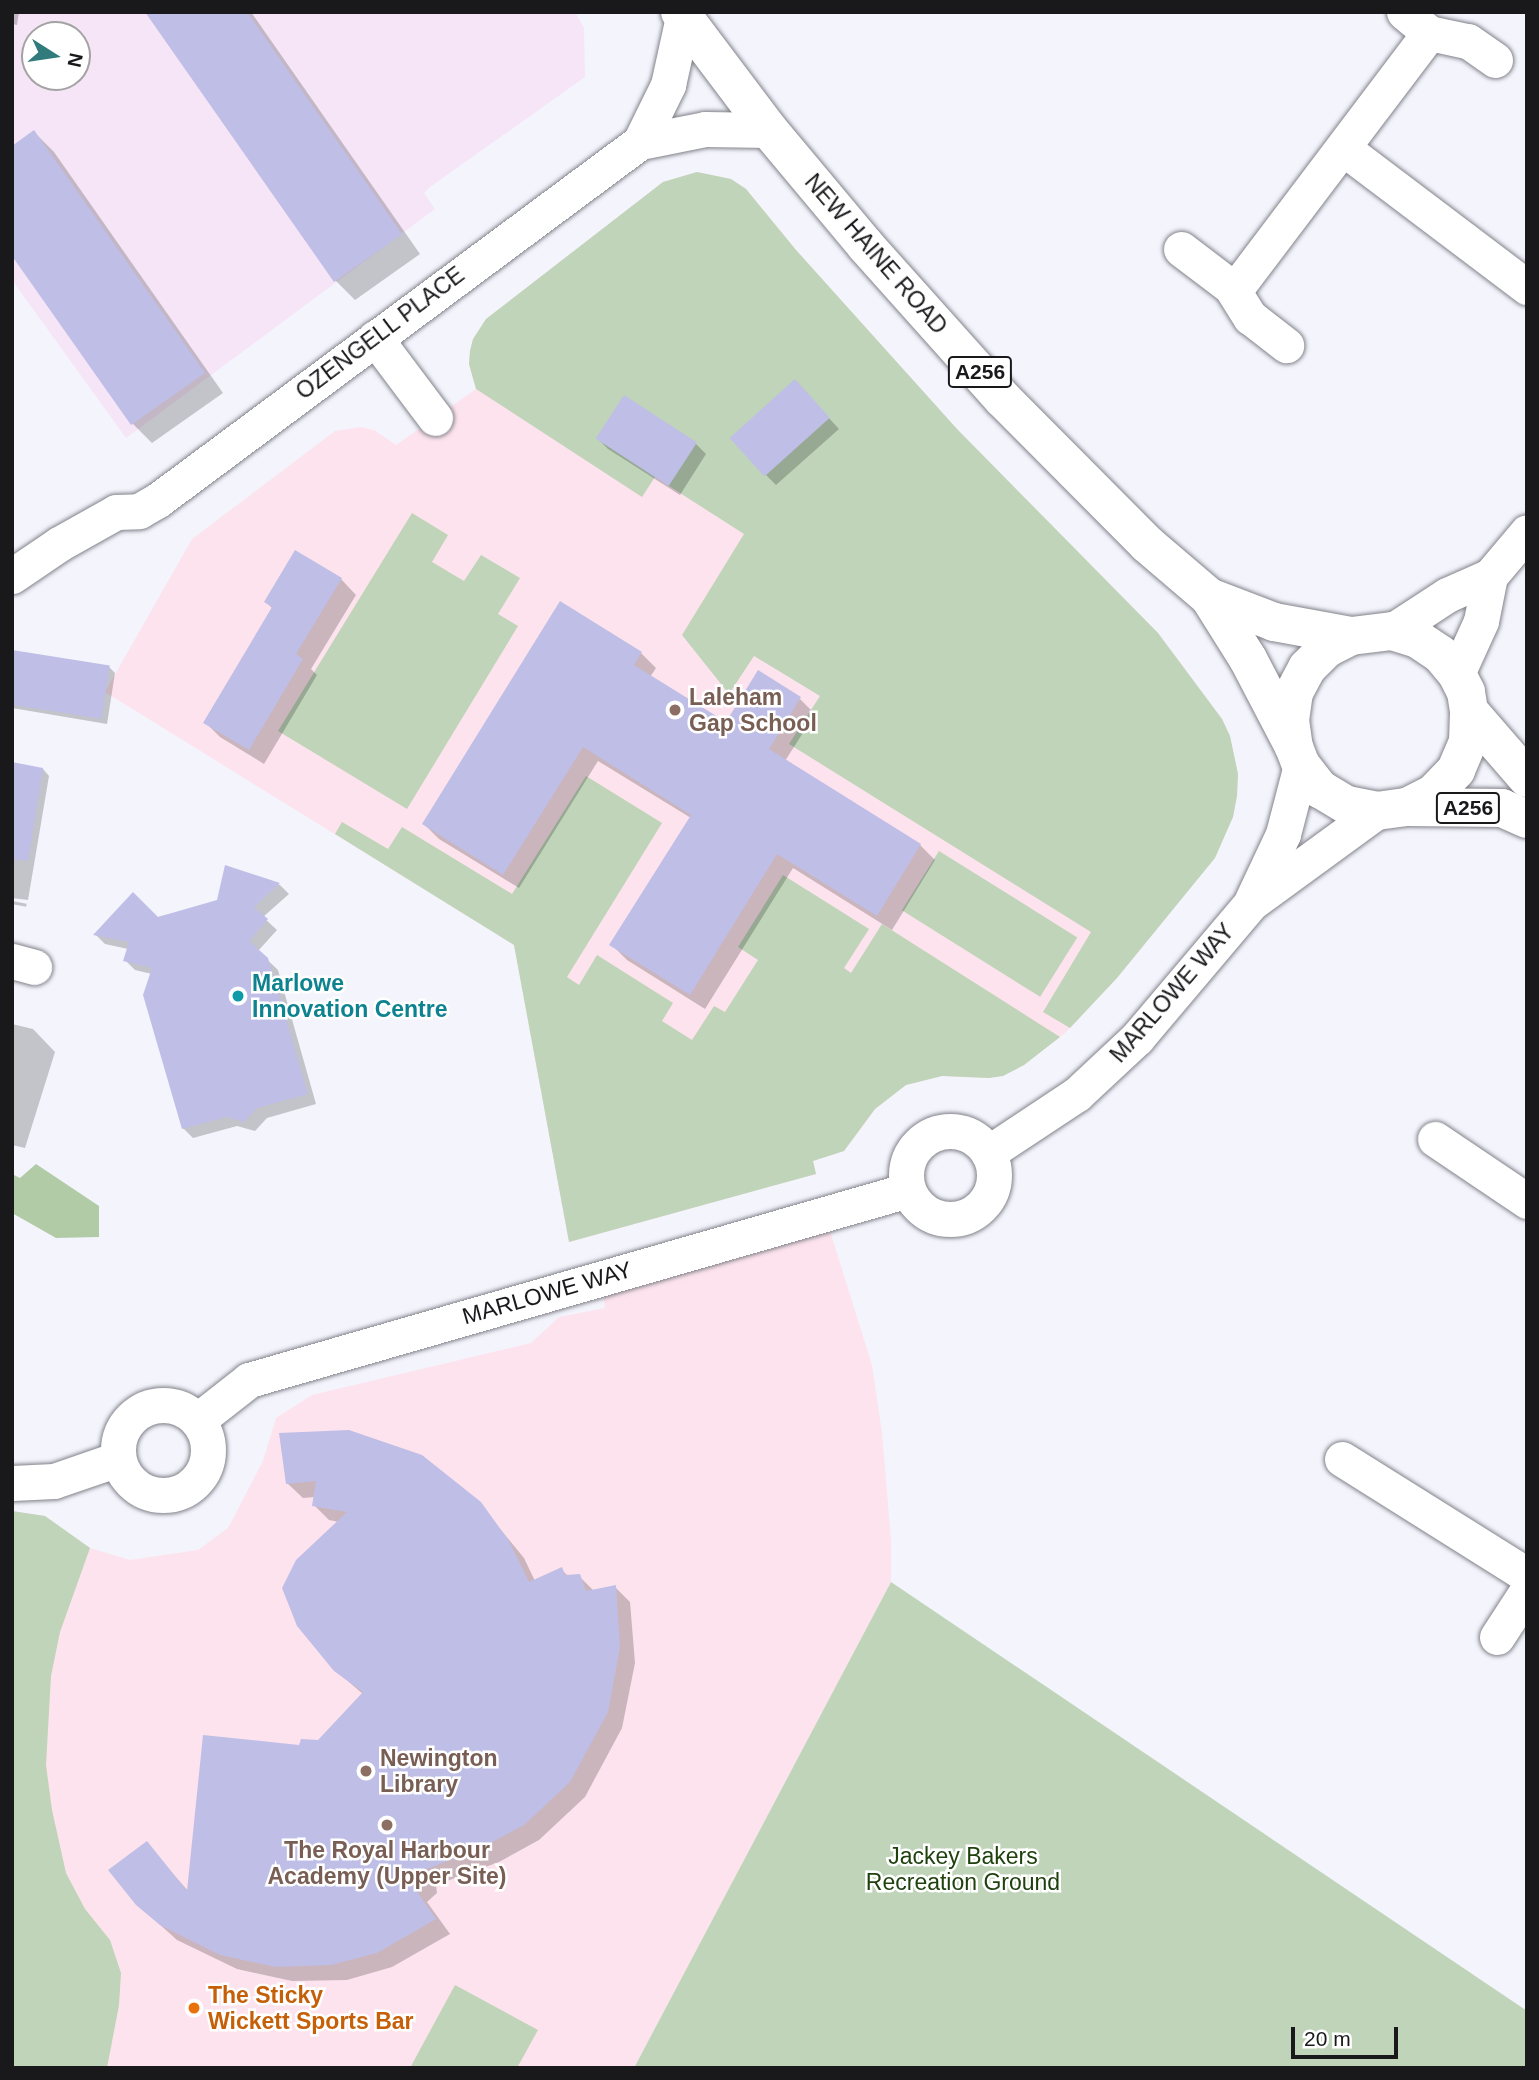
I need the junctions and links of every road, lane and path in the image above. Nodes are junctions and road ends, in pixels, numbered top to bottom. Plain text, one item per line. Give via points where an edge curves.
1 (681, 15) edge
2 (1416, 23) edge
3 (1495, 60) dead end
4 (769, 130) junction
5 (640, 142) junction
6 (1342, 148) junction
7 (1181, 249) dead end
8 (1527, 287) edge
9 (1234, 291) junction
10 (375, 338) junction
11 (1286, 345) dead end
12 (435, 418) dead end
13 (1527, 532) edge
14 (12, 576) edge
15 (1490, 576) junction
16 (1209, 597) junction
17 (1392, 631) junction
18 (1351, 636) junction
19 (1457, 674) junction
20 (1469, 711) junction
21 (1298, 756) junction
22 (1527, 778) edge
23 (1392, 809) junction
24 (1527, 819) edge
25 (1251, 903) junction
26 (1434, 1139) dead end
27 (988, 1153) junction
28 (908, 1190) junction
29 (1527, 1201) edge
30 (198, 1420) junction
31 (118, 1459) junction
32 (1342, 1459) dead end
33 (12, 1483) edge
34 (1527, 1575) edge
35 (1527, 1591) edge
36 (1497, 1637) dead end

1 - 4 main road, NEW HAINE ROAD / A256
1 - 5 street, OZENGELL PLACE via 668,85
2 - 3 street via 1468,41
2 - 6 street
4 - 5 street, OZENGELL PLACE via 705,128
4 - 16 main road, NEW HAINE ROAD / A256 via 1003,398 1147,544
5 - 10 street, OZENGELL PLACE
6 - 8 street
6 - 9 street
7 - 9 street
9 - 11 street via 1250,317
10 - 12 street
10 - 14 street, OZENGELL PLACE via 158,500 139,511 116,512
13 - 15 street
15 - 17 street via 1447,595
15 - 19 street via 1481,621
16 - 18 main road, NEW HAINE ROAD / A256 via 1274,622
16 - 21 main road, NEW HAINE ROAD / A256 via 1248,659
17 - 18 main road, NEW HAINE ROAD
17 - 19 main road, NEW HAINE ROAD via 1418,639 1440,654
18 - 21 main road, NEW HAINE ROAD via 1327,648 1307,668 1294,692 1290,720
19 - 20 main road, NEW HAINE ROAD
20 - 22 main road, NEW HAINE ROAD / A256
20 - 23 main road, NEW HAINE ROAD via 1468,742 1456,770 1434,793
21 - 23 main road, NEW HAINE ROAD via 1320,789 1347,805
21 - 25 street, MARLOWE WAY via 1283,834
23 - 24 main road, NEW HAINE ROAD / A256 via 1502,808
23 - 25 street, MARLOWE WAY
25 - 27 street, MARLOWE WAY via 1138,1038 1077,1094
26 - 29 street
27 - 28 street via 959,1133 938,1133 925,1139 908,1161
27 - 28 street via 993,1166 989,1195 968,1216 933,1216 915,1203
28 - 30 street, MARLOWE WAY via 261,1376 249,1380
30 - 31 street via 173,1405 144,1408 122,1429
30 - 31 street via 209,1449 199,1478 187,1489 173,1494 142,1491 131,1483
31 - 33 street via 54,1481
32 - 34 street
35 - 36 street

